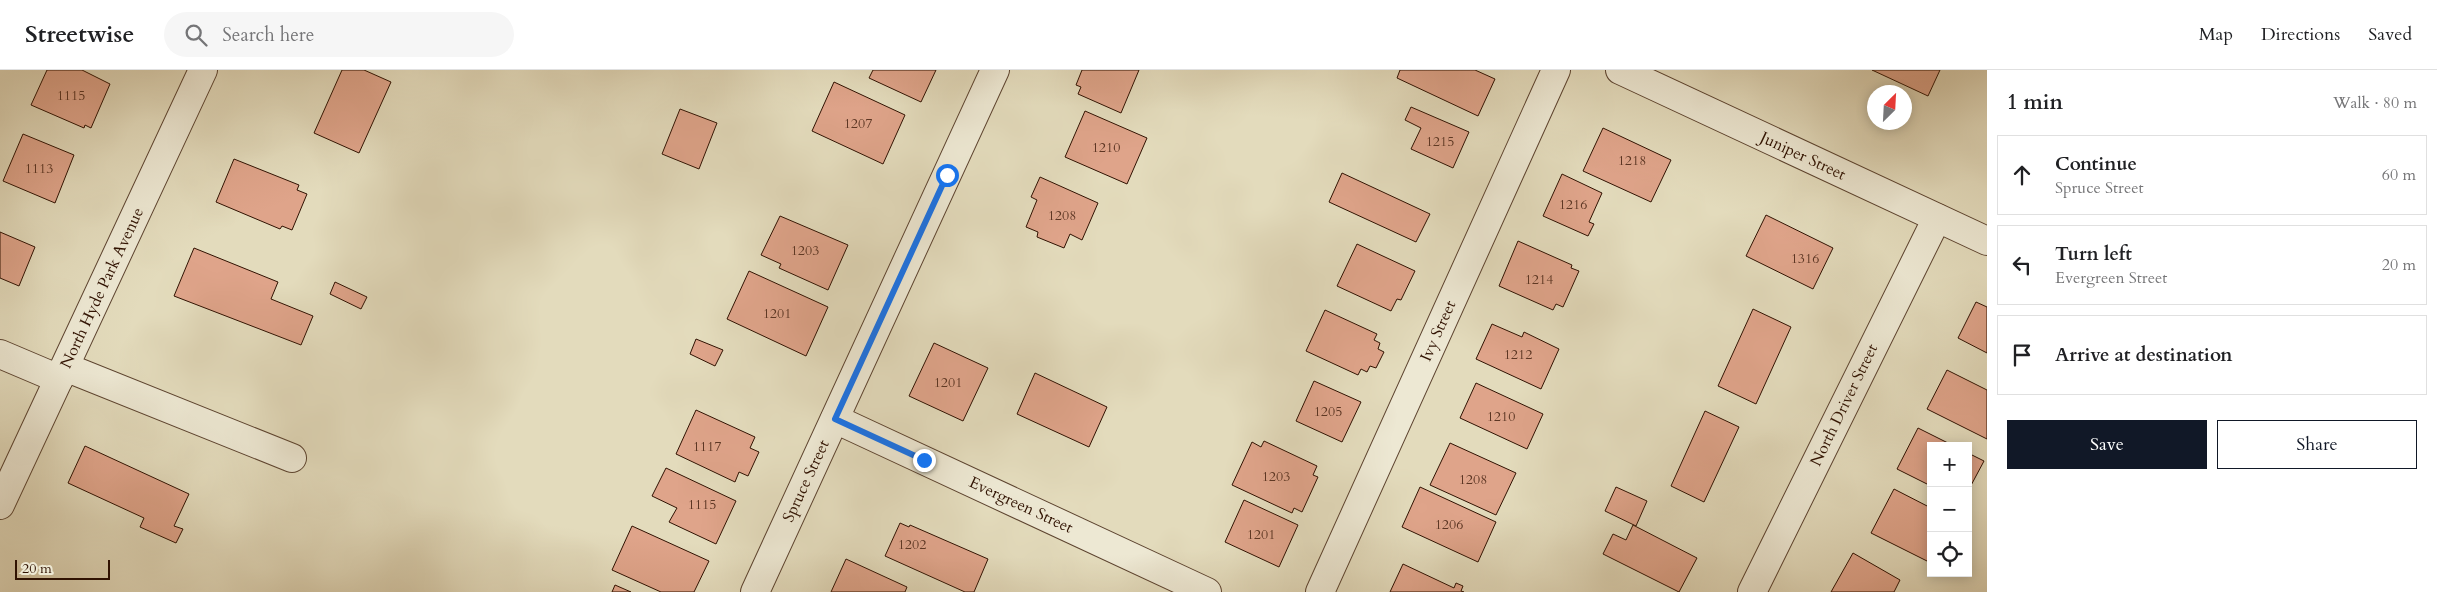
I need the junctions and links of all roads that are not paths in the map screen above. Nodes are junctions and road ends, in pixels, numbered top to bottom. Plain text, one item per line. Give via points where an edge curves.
1 (204, 70) edge
2 (994, 70) edge
3 (1556, 70) edge
4 (1620, 70) edge
5 (1937, 218) junction
6 (1987, 241) edge
7 (0, 354) edge
8 (62, 373) junction
9 (835, 419) junction
10 (292, 458) dead end
11 (0, 505) edge
12 (755, 592) edge
13 (1207, 592) edge
14 (1320, 592) edge
15 (1752, 592) edge

1 - 8 street, North Hyde Park Avenue
2 - 9 street, Spruce Street
3 - 14 street, Ivy Street
4 - 5 street, Juniper Street
5 - 6 street, Juniper Street
5 - 15 street, North Driver Street
7 - 8 street
8 - 10 street
8 - 11 street, North Hyde Park Avenue
9 - 12 street, Spruce Street
9 - 13 street, Evergreen Street

